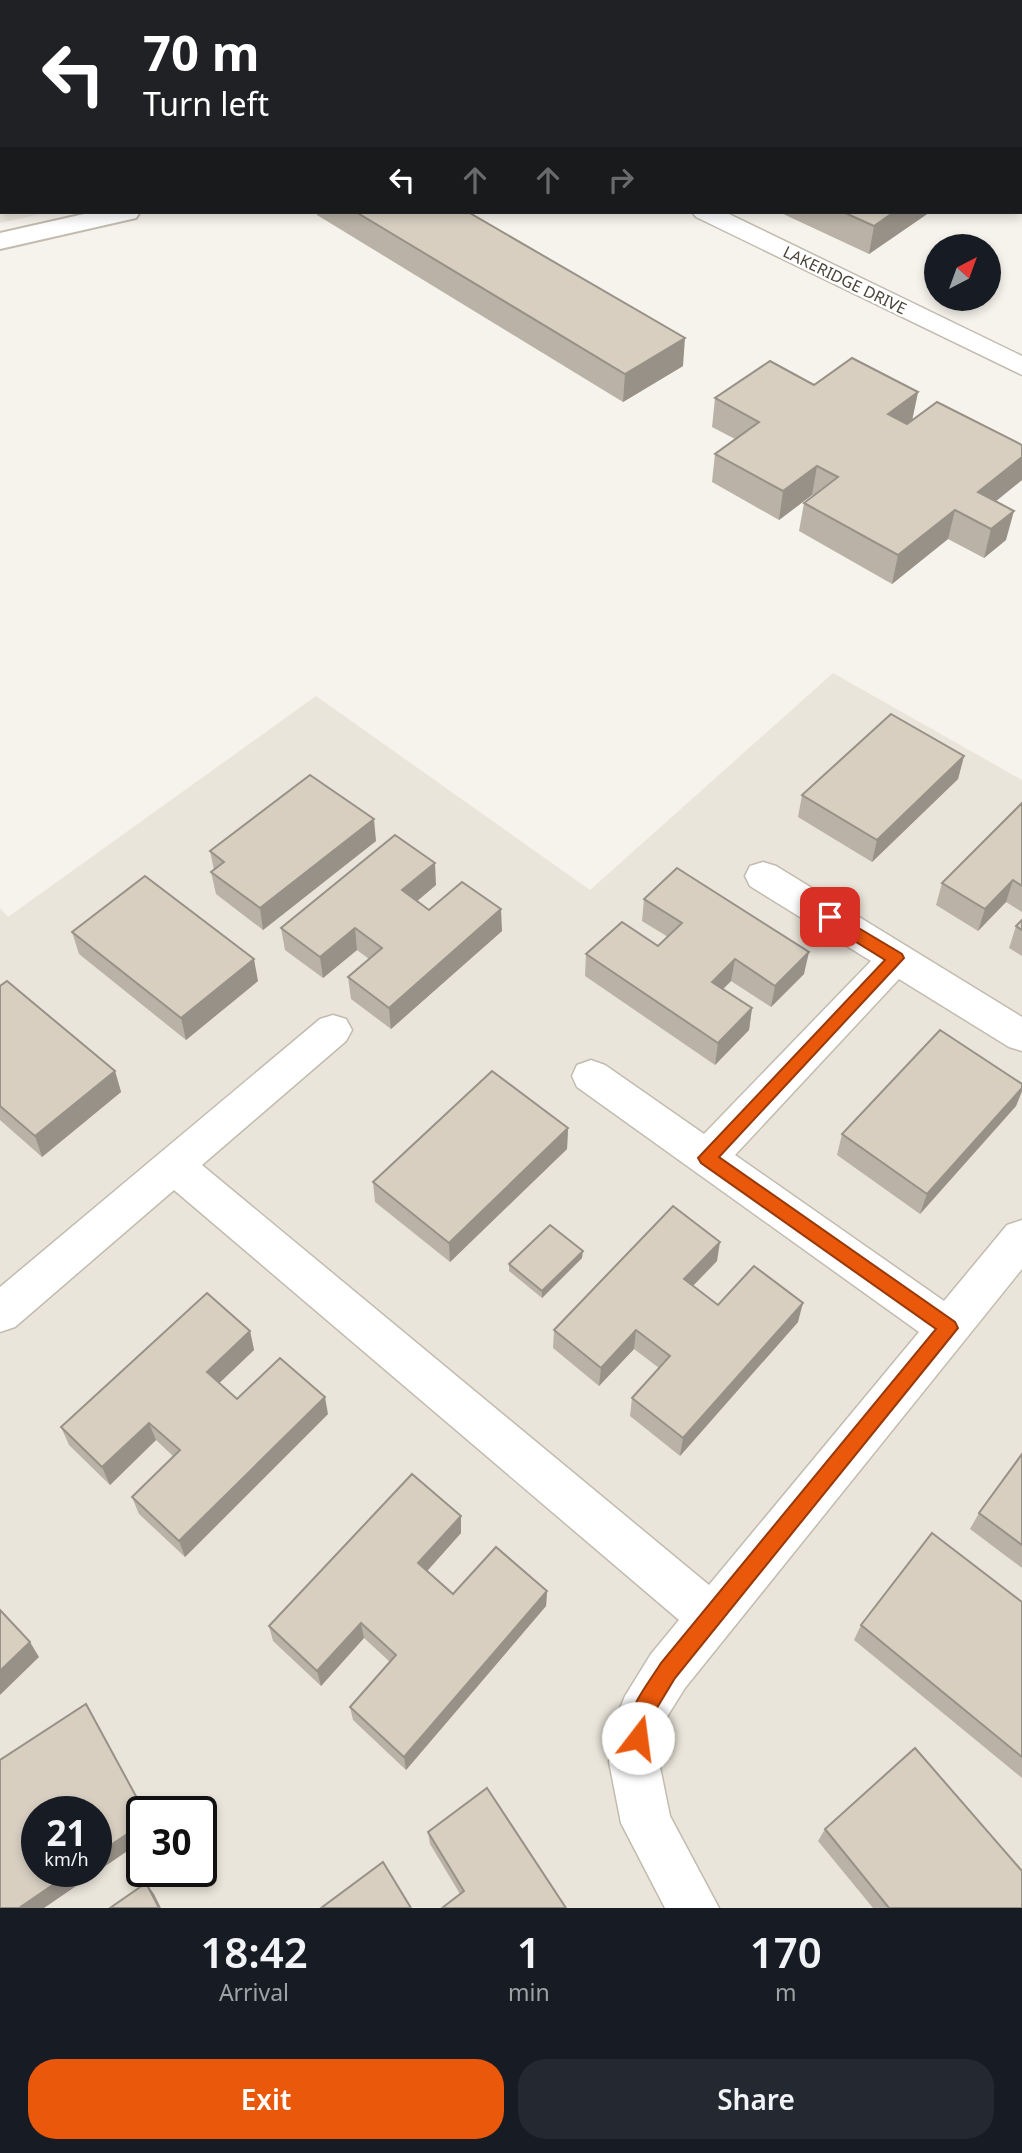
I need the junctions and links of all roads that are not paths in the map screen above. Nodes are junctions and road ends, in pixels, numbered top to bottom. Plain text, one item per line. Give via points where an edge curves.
1 (118, 214) edge
2 (709, 214) edge
3 (0, 241) edge
4 (1022, 367) edge
5 (763, 876) dead end
6 (896, 958) junction
7 (333, 1031) dead end
8 (1022, 1036) edge
9 (590, 1076) dead end
10 (707, 1158) junction
11 (174, 1166) junction
12 (1022, 1238) edge
13 (0, 1312) edge
14 (948, 1328) junction
15 (712, 1617) junction
16 (693, 1908) edge

1 - 3 street
2 - 4 street, LAKERIDGE DRIVE
5 - 6 street
6 - 8 street
6 - 10 street
7 - 11 street
9 - 10 street
10 - 14 street
11 - 13 street
11 - 15 street
12 - 14 street
14 - 15 street
15 - 16 street via 668,1671 642,1713 634,1762 646,1823

